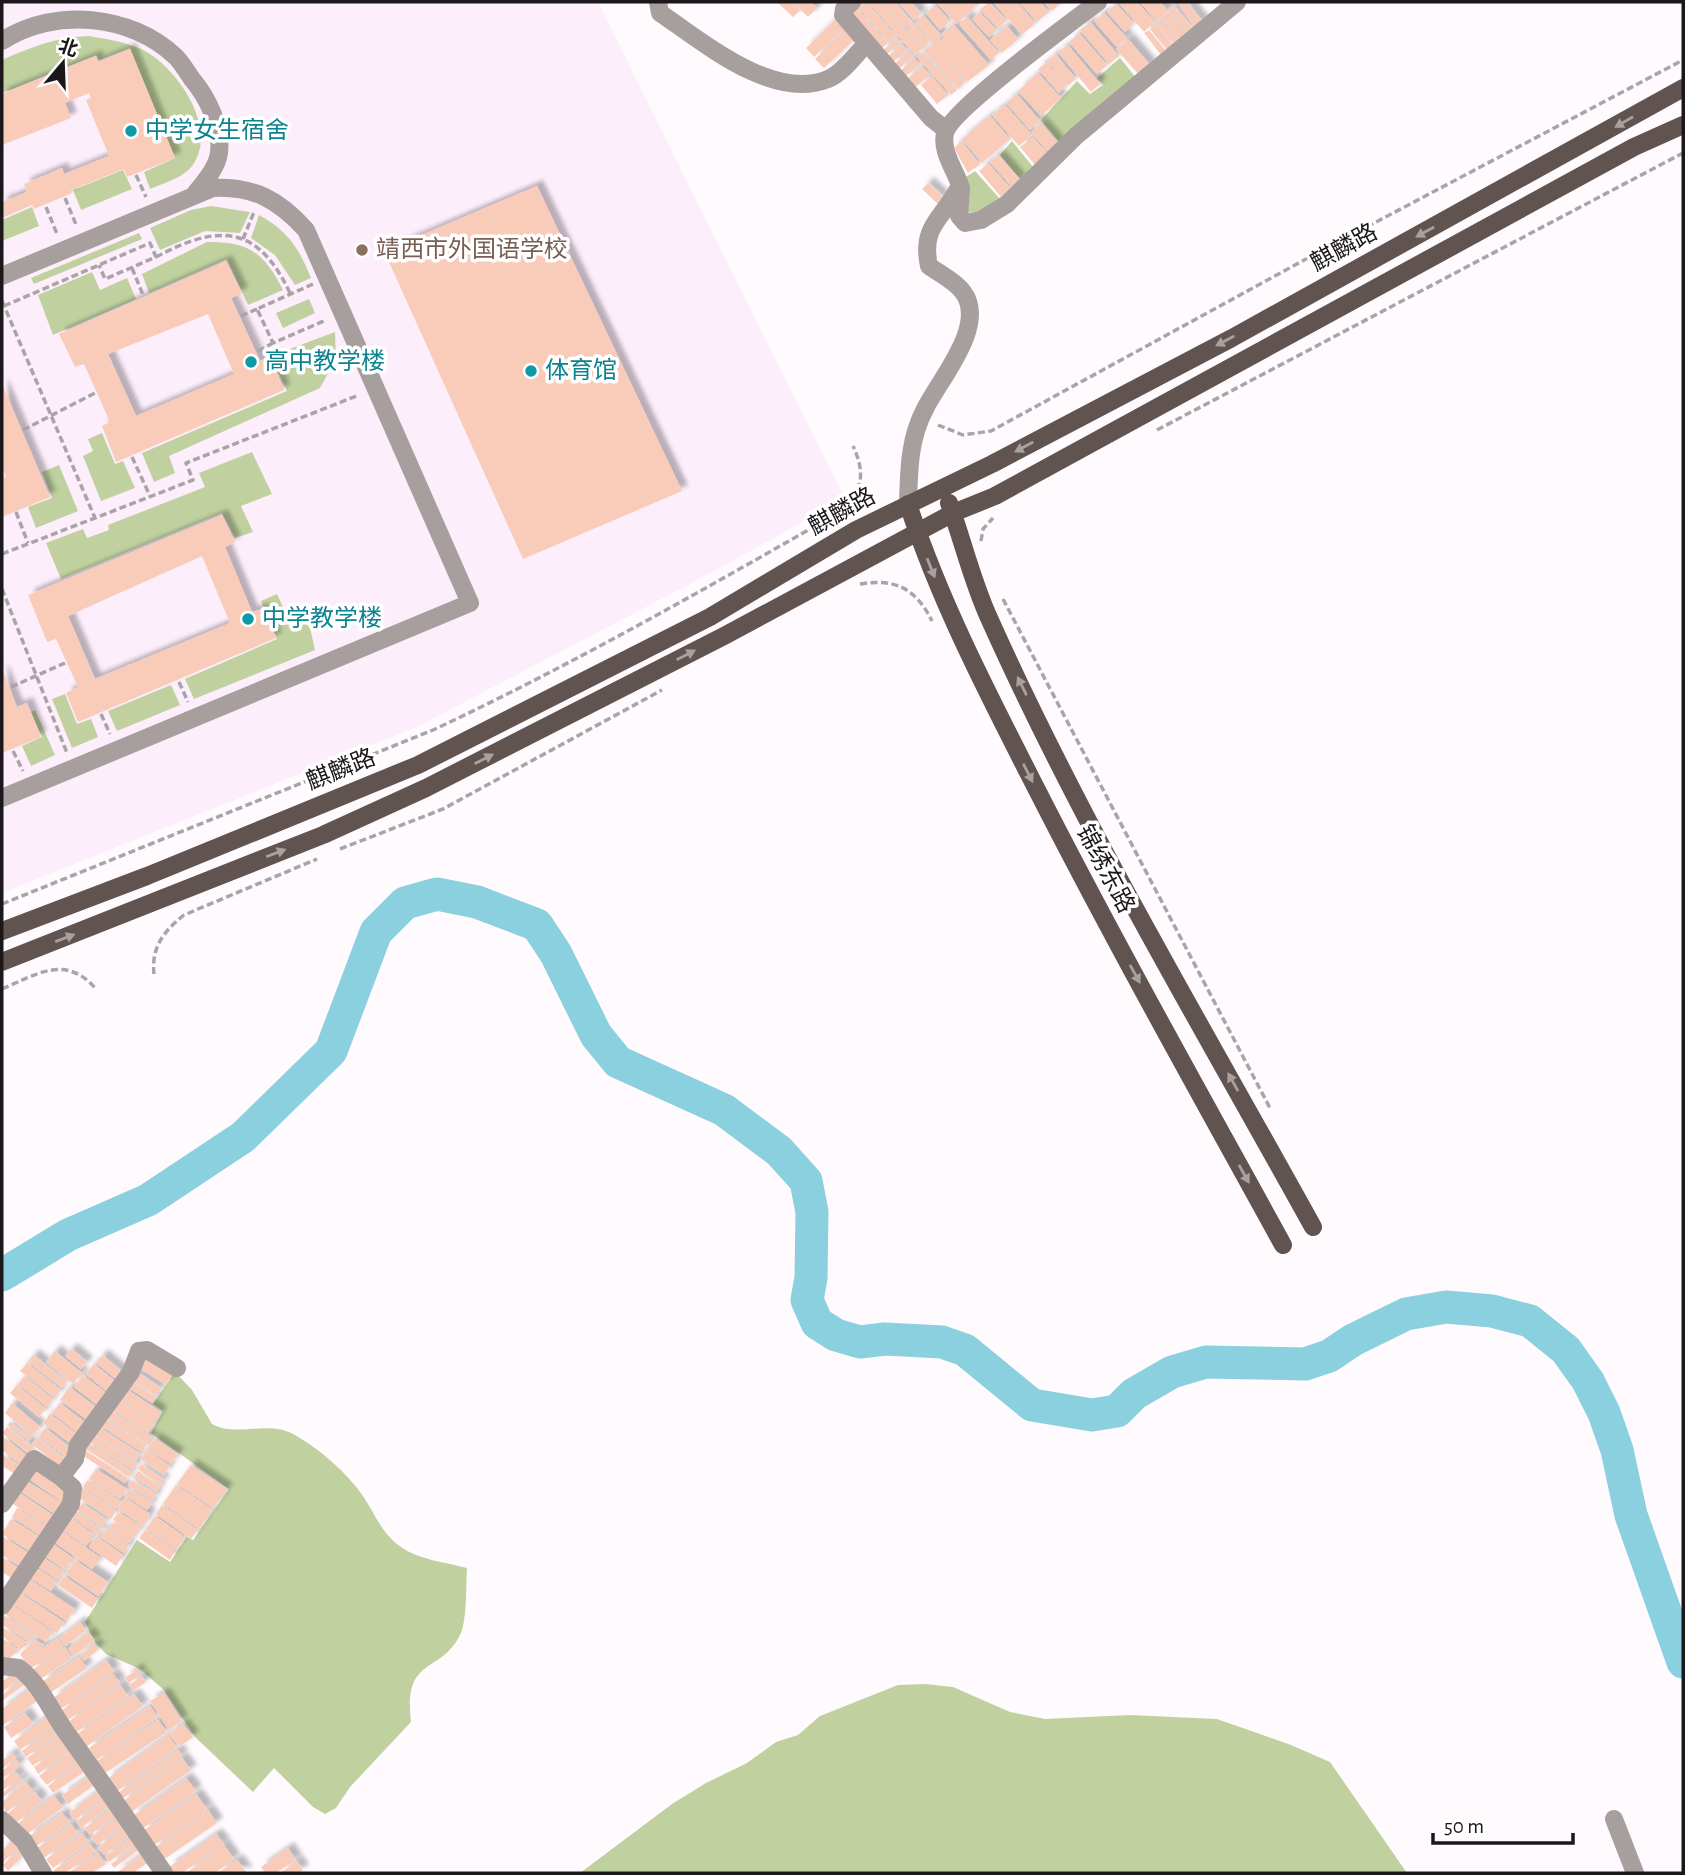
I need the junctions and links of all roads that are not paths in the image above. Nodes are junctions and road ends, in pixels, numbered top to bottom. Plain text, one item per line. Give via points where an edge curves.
1 (659, 2) edge
2 (852, 2) edge
3 (1098, 2) edge
4 (1237, 2) edge
5 (2, 41) edge
6 (867, 43) junction
7 (1683, 88) edge
8 (1683, 125) edge
9 (946, 130) junction
10 (219, 154) junction
11 (960, 184) junction
12 (254, 191) junction
13 (195, 194) junction
14 (2, 276) edge
15 (943, 489) junction
16 (908, 503) junction
17 (953, 513) junction
18 (918, 534) junction
19 (2, 798) edge
20 (2, 930) edge
21 (2, 962) edge
22 (1313, 1227) dead end
23 (1283, 1245) dead end
24 (177, 1368) dead end
25 (61, 1477) junction
26 (2, 1504) edge
27 (2, 1606) edge
28 (2, 1666) edge
29 (1614, 1819) dead end
30 (2, 1820) edge
31 (43, 1873) edge
32 (164, 1873) edge
33 (1635, 1873) edge

1 - 6 street via 660,13 715,52 773,79 814,83 830,79
2 - 6 street via 843,15
3 - 9 street via 993,85
4 - 11 street via 1076,135 1007,204 981,220 965,223 959,216
5 - 10 street via 29,27 81,17 146,36 177,59 200,89 216,125
6 - 9 street
7 -> 15 main road, 麒麟路 via 1232,338
8 - 17 main road, 麒麟路 via 1634,147 995,496
9 - 11 street via 947,157
10 - 12 street via 232,175
10 - 13 street
11 - 16 street via 929,229 925,248 929,266 964,292 970,310 968,330 913,439
12 - 13 street via 213,188
12 - 19 street via 276,201 306,229 470,603
13 - 14 street
15 - 16 main road, 麒麟路
15 - 17 main road, 锦绣东路
16 - 18 main road, 锦绣东路
16 - 20 main road, 麒麟路 via 710,617 418,765
17 - 18 main road, 麒麟路
22 -> 17 main road, 锦绣东路 via 1042,728 967,566
21 -> 18 main road, 麒麟路 via 323,835 426,788
18 -> 23 main road, 锦绣东路 via 1009,735 1074,863
24 - 25 street via 147,1350 139,1351 131,1372 78,1445 75,1459
25 - 26 street via 34,1459
25 - 27 street via 73,1488 71,1504
28 - 32 street via 19,1668 49,1702
29 - 33 street
30 - 31 street via 24,1841

